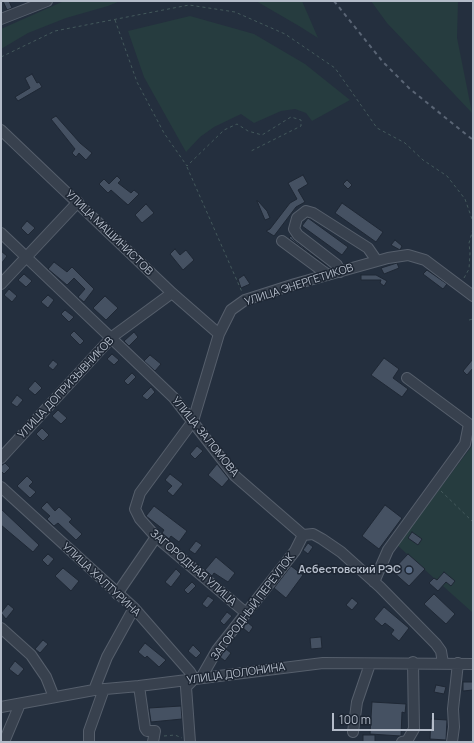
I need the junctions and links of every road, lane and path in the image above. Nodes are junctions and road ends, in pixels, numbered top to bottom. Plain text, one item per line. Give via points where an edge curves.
1 (47, 1) edge
2 (1, 19) edge
3 (115, 20) junction
4 (1, 57) edge
5 (1, 130) edge
6 (251, 151) dead end
7 (187, 166) junction
8 (78, 202) junction
9 (473, 222) edge
10 (473, 229) edge
11 (1, 233) edge
12 (282, 241) dead end
13 (26, 257) junction
14 (377, 261) junction
15 (340, 272) junction
16 (328, 275) junction
17 (1, 284) edge
18 (460, 285) junction
19 (172, 293) junction
20 (473, 296) edge
21 (245, 300) junction
22 (473, 319) edge
23 (469, 320) dead end
24 (219, 334) junction
25 (112, 338) junction
26 (408, 378) dead end
27 (193, 421) junction
28 (1, 458) edge
29 (1, 487) edge
30 (439, 489) dead end
31 (473, 522) edge
32 (304, 536) junction
33 (156, 537) junction
34 (374, 582) junction
35 (117, 594) junction
36 (134, 608) junction
37 (246, 613) junction
38 (1, 628) edge
39 (413, 662) junction
40 (443, 663) junction
41 (458, 663) junction
42 (370, 664) junction
43 (473, 664) edge
44 (198, 679) junction
45 (139, 686) junction
46 (99, 690) junction
47 (54, 697) junction
48 (20, 704) junction
49 (1, 708) edge
50 (353, 732) dead end
51 (154, 739) edge
52 (4, 742) edge
53 (89, 742) edge
54 (188, 742) edge
55 (402, 742) edge
56 (452, 742) edge

1 - 2 street
3 - 4 path via 55,31
3 - 7 path via 137,82 164,133
3 - 9 path via 189,5 235,12 285,34 335,68 377,128 405,142 423,160 447,176 465,199
5 - 8 street, УЛИЦА МАШИНИСТОВ
6 - 7 path via 301,126 301,120 291,117 262,135 237,124 224,130
7 - 21 path
8 - 13 street
8 - 19 street, УЛИЦА МАШИНИСТОВ
10 - 18 path via 469,243 469,269
11 - 13 street, УЛИЦА ЗАЛОМОВА
12 - 16 street
13 - 17 street
13 - 25 street, УЛИЦА ЗАЛОМОВА
14 - 15 street, УЛИЦА ЭНЕРГЕТИКОВ
14 - 15 street via 368,248 306,211 298,218 294,229 298,235 337,265
14 - 18 street, УЛИЦА ЭНЕРГЕТИКОВ via 408,255 425,260
15 - 16 street, УЛИЦА ЭНЕРГЕТИКОВ
16 - 21 street, УЛИЦА ЭНЕРГЕТИКОВ
18 - 20 street, УЛИЦА ЭНЕРГЕТИКОВ
19 - 24 street, УЛИЦА МАШИНИСТОВ
19 - 25 street, УЛИЦА ДОПРИЗЫВНИКОВ
21 - 24 street, УЛИЦА ЭНЕРГЕТИКОВ via 231,310
22 - 23 path
24 - 27 street, УЛИЦА ЭНЕРГЕТИКОВ
25 - 27 street, УЛИЦА ЗАЛОМОВА via 174,398
25 - 28 street, УЛИЦА ДОПРИЗЫВНИКОВ
26 - 34 street via 469,424 465,444 388,550
27 - 32 street, УЛИЦА ЗАЛОМОВА via 235,476
27 - 33 street, ЗАГОРОДНАЯ УЛИЦА via 140,494 135,508 140,519
29 - 35 street, УЛИЦА ХАЛТУРИНА
30 - 31 path
32 - 34 street via 313,534 322,539 341,552
32 - 37 street, ЗАГОРОДНЫЙ ПЕРЕУЛОК
33 - 35 street
33 - 37 street, ЗАГОРОДНАЯ УЛИЦА
34 - 40 street via 436,644 441,651
35 - 36 street, УЛИЦА ХАЛТУРИНА
36 - 44 street, УЛИЦА ХАЛТУРИНА
36 - 46 street via 107,657
37 - 44 street, ЗАГОРОДНЫЙ ПЕРЕУЛОК
38 - 47 street via 31,655 46,677
39 - 40 street, УЛИЦА ДОЛОНИНА
39 - 42 street, УЛИЦА ДОЛОНИНА
39 - 55 street via 414,729 407,741
40 - 41 street, УЛИЦА ДОЛОНИНА
41 - 43 street, УЛИЦА ДОЛОНИНА
41 - 56 street via 453,702
42 - 44 street, УЛИЦА ДОЛОНИНА via 323,663
42 - 50 street via 357,702
44 - 45 street, УЛИЦА ДОЛОНИНА
44 - 54 street, ЗАГОРОДНЫЙ ПЕРЕУЛОК via 186,687
45 - 46 street, УЛИЦА ДОЛОНИНА
45 - 51 street via 145,728 147,731 155,731
46 - 47 street, УЛИЦА ДОЛОНИНА
46 - 53 street
47 - 48 street, УЛИЦА ДОЛОНИНА
48 - 49 street, УЛИЦА ДОЛОНИНА
48 - 52 street
51 - 54 path via 175,735

